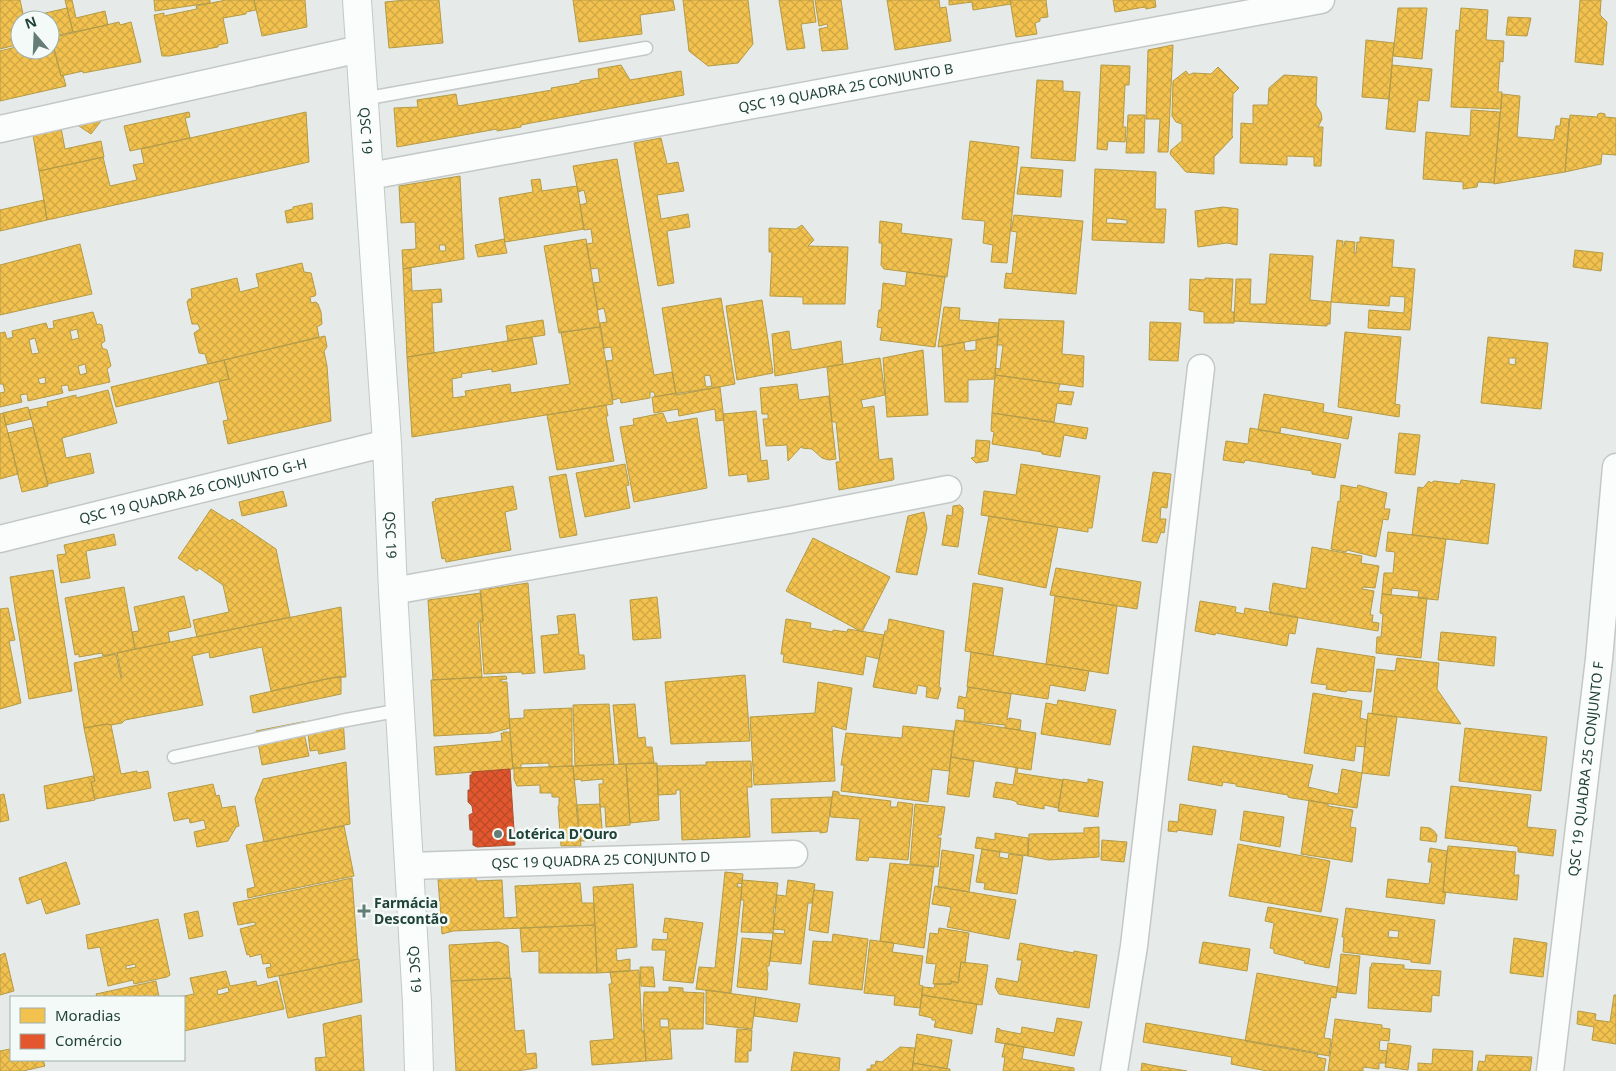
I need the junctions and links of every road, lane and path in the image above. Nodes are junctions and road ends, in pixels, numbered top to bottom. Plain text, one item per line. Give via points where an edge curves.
1 (357, 0) edge
2 (1321, 0) edge
3 (646, 48) dead end
4 (360, 49) junction
5 (363, 99) junction
6 (0, 129) edge
7 (370, 176) junction
8 (1201, 368) dead end
9 (386, 443) junction
10 (1616, 467) edge
11 (948, 489) dead end
12 (0, 539) edge
13 (393, 591) junction
14 (400, 710) junction
15 (174, 757) dead end
16 (794, 854) dead end
17 (408, 866) junction
18 (419, 1071) edge
19 (1114, 1071) edge
20 (1550, 1071) edge

1 - 4 street, QSC 19
2 - 7 street, QSC 19 QUADRA 25 CONJUNTO B
3 - 5 lane
4 - 5 street, QSC 19
4 - 6 street
5 - 7 street, QSC 19
7 - 9 street, QSC 19
8 - 19 street via 1134,946
9 - 12 street, QSC 19 QUADRA 26 CONJUNTO G-H
9 - 13 street, QSC 19
10 - 20 street, QSC 19 QUADRA 25 CONJUNTO F via 1599,659
11 - 13 street
13 - 14 street, QSC 19
14 - 15 lane
14 - 17 street, QSC 19
16 - 17 street, QSC 19 QUADRA 25 CONJUNTO D
17 - 18 street, QSC 19

